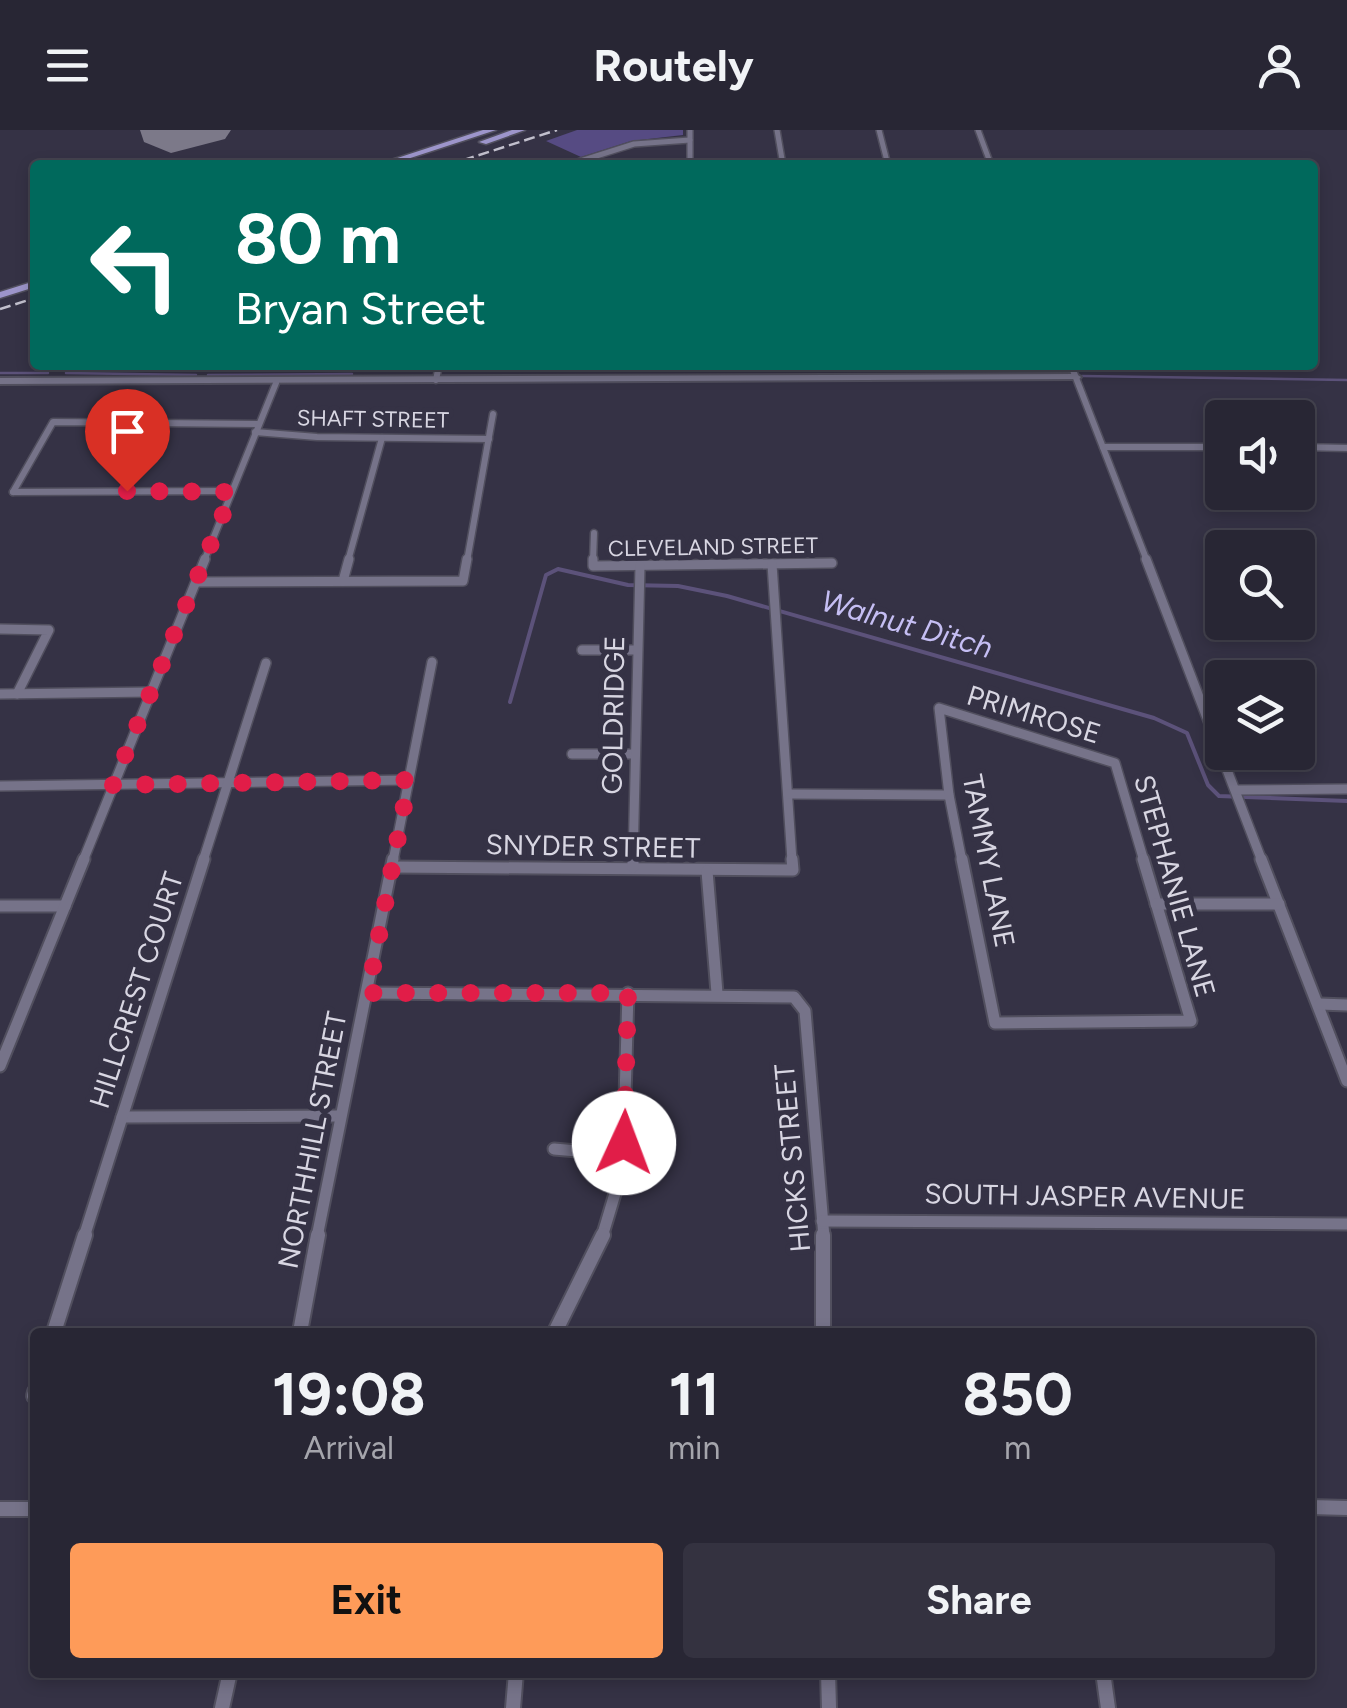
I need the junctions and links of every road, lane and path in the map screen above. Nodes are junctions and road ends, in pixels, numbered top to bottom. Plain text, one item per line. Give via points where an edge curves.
1 (492, 130) edge
2 (521, 130) edge
3 (690, 130) edge
4 (777, 130) edge
5 (879, 130) edge
6 (978, 130) edge
7 (690, 140) junction
8 (396, 160) edge
9 (427, 160) edge
10 (584, 160) edge
11 (690, 160) edge
12 (782, 160) edge
13 (887, 160) edge
14 (989, 160) edge
15 (30, 275) edge
16 (0, 284) edge
17 (30, 286) edge
18 (0, 295) edge
19 (438, 370) edge
20 (1073, 370) edge
21 (1076, 377) junction
22 (436, 380) junction
23 (0, 381) edge
24 (276, 383) junction
25 (492, 414) dead end
26 (257, 428) junction
27 (382, 438) junction
28 (490, 439) junction
29 (1103, 447) junction
30 (1205, 447) edge
31 (1315, 448) edge
32 (1347, 448) edge
33 (232, 492) junction
34 (594, 533) dead end
35 (832, 563) dead end
36 (772, 564) junction
37 (640, 566) junction
38 (343, 580) junction
39 (196, 582) junction
40 (0, 629) edge
41 (582, 650) dead end
42 (637, 650) junction
43 (432, 662) dead end
44 (266, 663) dead end
45 (151, 692) junction
46 (0, 694) edge
47 (18, 694) junction
48 (938, 708) joint
49 (572, 754) dead end
50 (634, 754) junction
51 (1116, 763) joint
52 (409, 780) junction
53 (229, 782) junction
54 (113, 785) junction
55 (0, 786) edge
56 (1347, 789) edge
57 (1236, 790) junction
58 (788, 794) junction
59 (949, 795) junction
60 (393, 866) junction
61 (633, 866) junction
62 (707, 871) junction
63 (1156, 904) junction
64 (1279, 904) junction
65 (0, 906) edge
66 (65, 906) junction
67 (368, 993) junction
68 (628, 993) junction
69 (717, 994) junction
70 (1320, 1004) junction
71 (1347, 1005) edge
72 (1192, 1021) joint
73 (0, 1066) edge
74 (1347, 1081) edge
75 (339, 1116) junction
76 (122, 1118) junction
77 (554, 1150) dead end
78 (623, 1156) junction
79 (822, 1221) junction
80 (1347, 1224) edge
81 (55, 1328) edge
82 (301, 1328) edge
83 (558, 1328) edge
84 (824, 1328) edge
85 (30, 1508) edge
86 (1315, 1508) edge
87 (1347, 1508) edge
88 (0, 1509) edge
89 (229, 1678) edge
90 (516, 1678) edge
91 (828, 1678) edge
92 (1104, 1678) edge
93 (222, 1708) edge
94 (513, 1708) edge
95 (829, 1708) edge
96 (1108, 1708) edge

1 - 8 main road
2 - 9 main road
3 - 7 street
4 - 12 street
5 - 13 street
6 - 14 street
7 - 10 street via 634,144
7 - 11 street
15 - 16 main road
17 - 18 main road
19 - 22 street
20 - 21 street
21 - 22 street
21 - 29 street
22 - 24 street
23 - 24 street
24 - 26 street
25 - 28 street
26 - 27 street, SHAFT STREET
26 - 33 street
26 - 33 street, SHAFT STREET via 53,422 14,492
27 - 28 street, SHAFT STREET
27 - 38 street
28 - 38 street via 463,581
29 - 30 street
29 - 57 street
31 - 32 street
33 - 39 street
34 - 37 street, CLEVELAND STREET via 594,566
35 - 36 street, CLEVELAND STREET
36 - 37 street, CLEVELAND STREET
36 - 58 street
37 - 42 street, GOLDRIDGE
38 - 39 street
39 - 45 street
40 - 47 street via 49,630
41 - 42 street
42 - 50 street, GOLDRIDGE
43 - 52 street, NORTHHILL STREET
44 - 53 street, HILLCREST COURT
45 - 47 street
45 - 54 street
46 - 47 street
48 - 51 street, PRIMROSE
48 - 59 street, TAMMY LANE
49 - 50 street
50 - 61 street, GOLDRIDGE
51 - 63 street, STEPHANIE LANE
52 - 53 street
52 - 60 street, NORTHHILL STREET
53 - 54 street
53 - 76 street, HILLCREST COURT
54 - 55 street
54 - 66 street
56 - 57 street
57 - 64 street
58 - 59 street
58 - 62 street, SNYDER STREET via 793,870
59 - 72 street, TAMMY LANE via 995,1023
60 - 61 street, SNYDER STREET
60 - 67 street, NORTHHILL STREET
61 - 62 street, SNYDER STREET
62 - 69 street
63 - 64 street
63 - 72 street, STEPHANIE LANE
64 - 70 street
65 - 66 street
66 - 73 street
67 - 68 street
67 - 75 street, NORTHHILL STREET
68 - 69 street
68 - 78 street
69 - 79 street, HICKS STREET via 782,994 800,1001 805,1011
70 - 71 street
70 - 74 street
75 - 76 street
75 - 82 street, NORTHHILL STREET
76 - 81 street, HILLCREST COURT
77 - 78 street
78 - 83 street via 613,1215
79 - 80 street, SOUTH JASPER AVENUE
79 - 84 street, HICKS STREET
85 - 88 street
86 - 87 street
89 - 93 street
90 - 94 street
91 - 95 street
92 - 96 street

